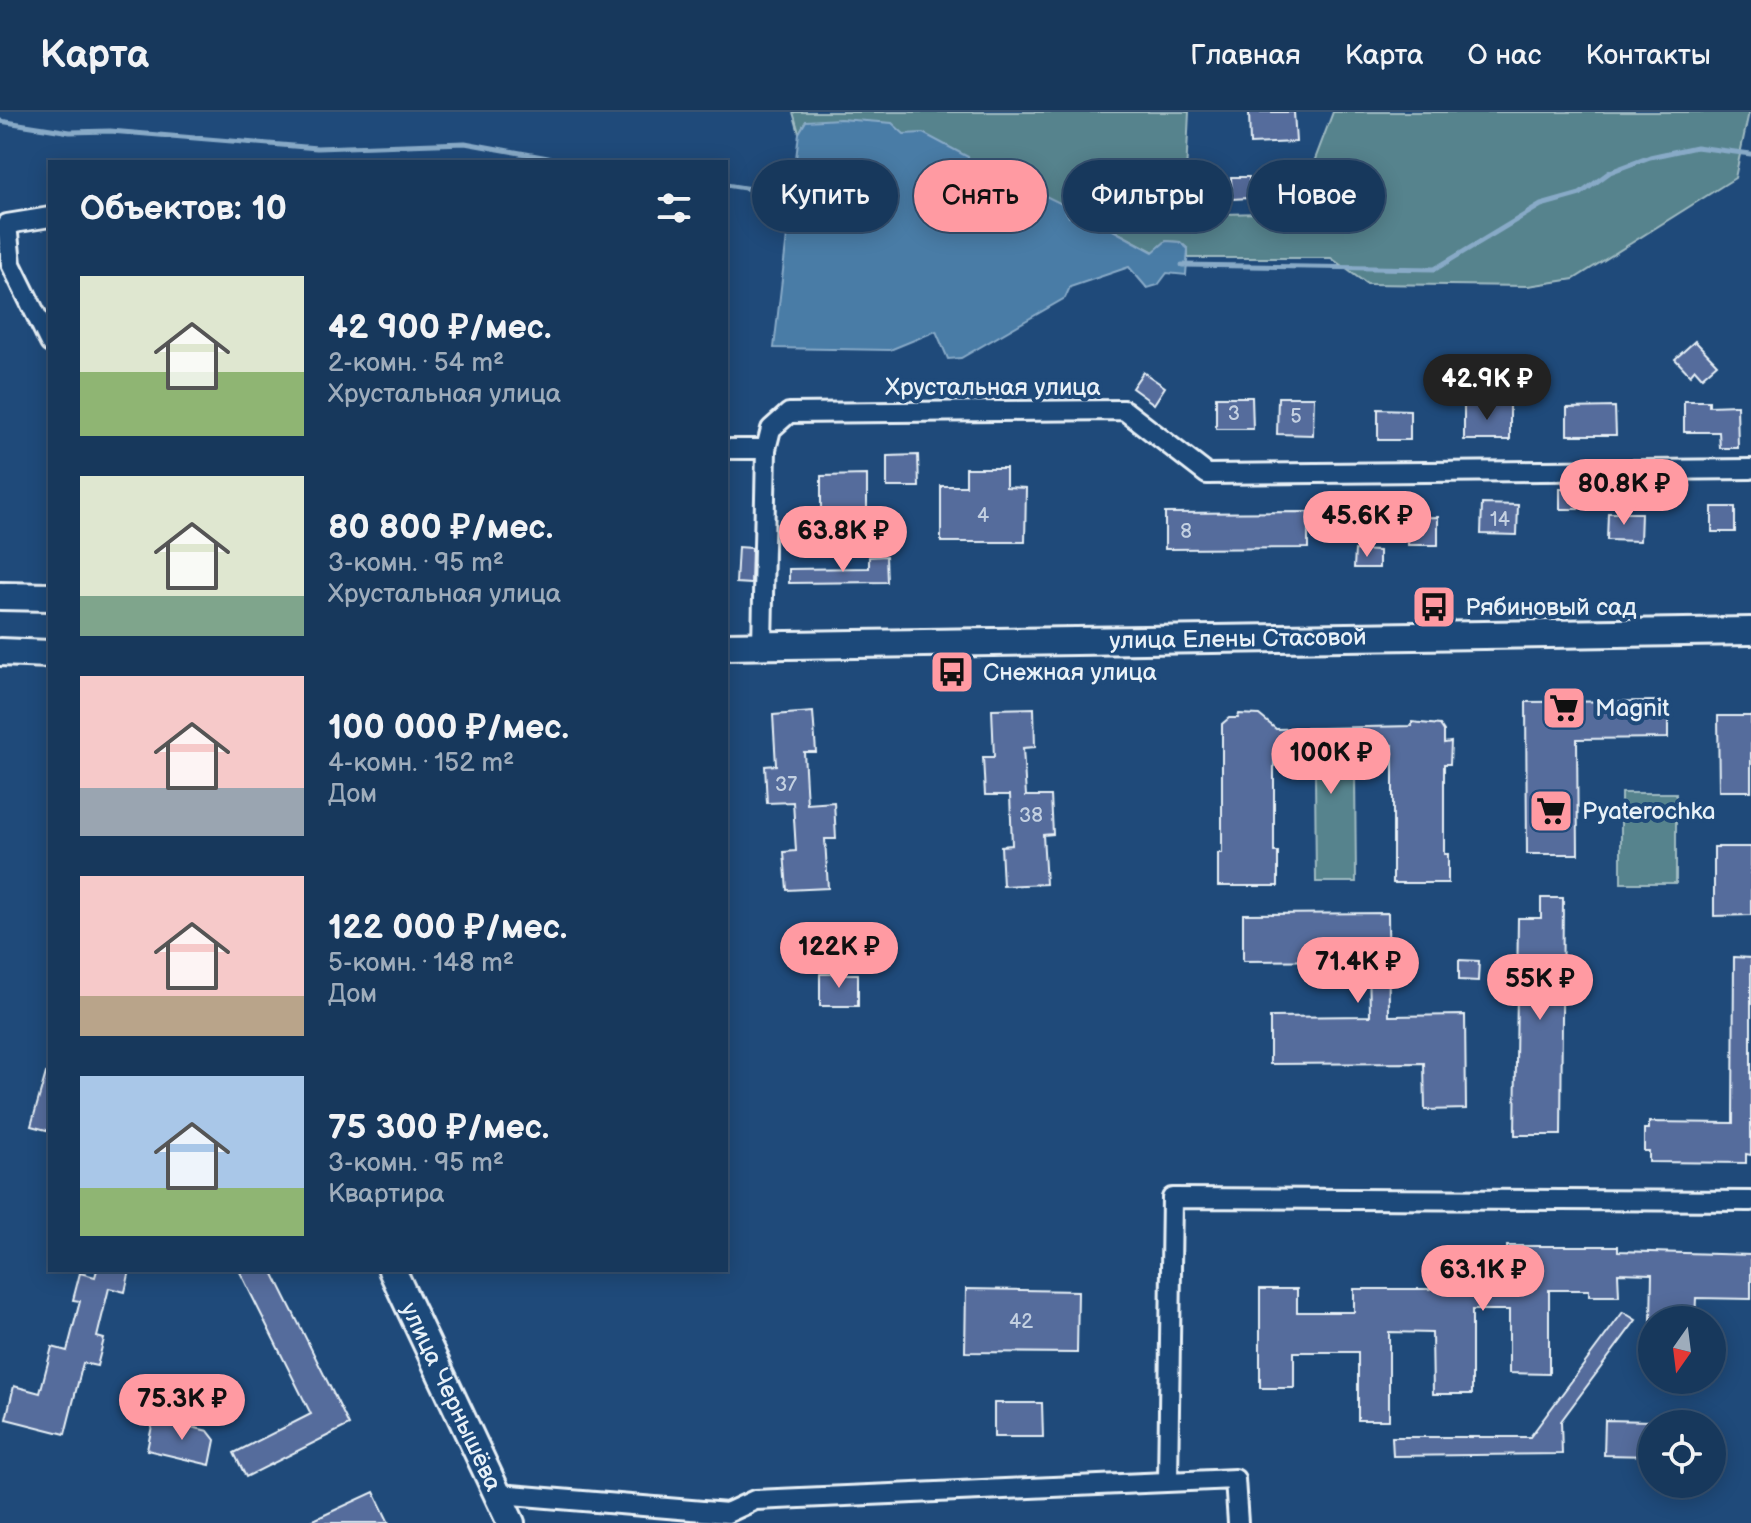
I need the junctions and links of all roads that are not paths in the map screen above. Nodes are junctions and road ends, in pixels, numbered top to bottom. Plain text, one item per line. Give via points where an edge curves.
1 (48, 217) edge
2 (48, 339) edge
3 (728, 449) edge
4 (766, 449) junction
5 (1751, 469) edge
6 (0, 596) edge
7 (48, 597) edge
8 (1751, 631) edge
9 (762, 645) junction
10 (728, 646) edge
11 (0, 652) edge
12 (48, 654) edge
13 (1751, 1201) edge
14 (393, 1272) edge
15 (1168, 1481) junction
16 (499, 1494) junction
17 (643, 1514) edge
18 (511, 1523) edge
19 (1238, 1523) edge

1 - 2 street via 7,224 11,264
3 - 4 street
4 - 5 street, Хрустальная улица via 771,429 789,413 1124,410 1207,474
4 - 9 street
6 - 7 main road
8 - 9 main road, улица Елены Стасовой
9 - 10 main road, улица Елены Стасовой
11 - 12 main road
13 - 15 street via 1172,1198
14 - 16 main road, улица Чернышёва
15 - 17 street via 755,1500 727,1513
15 - 19 street via 1235,1479
16 - 17 street
16 - 18 main road, улица Чернышёва

